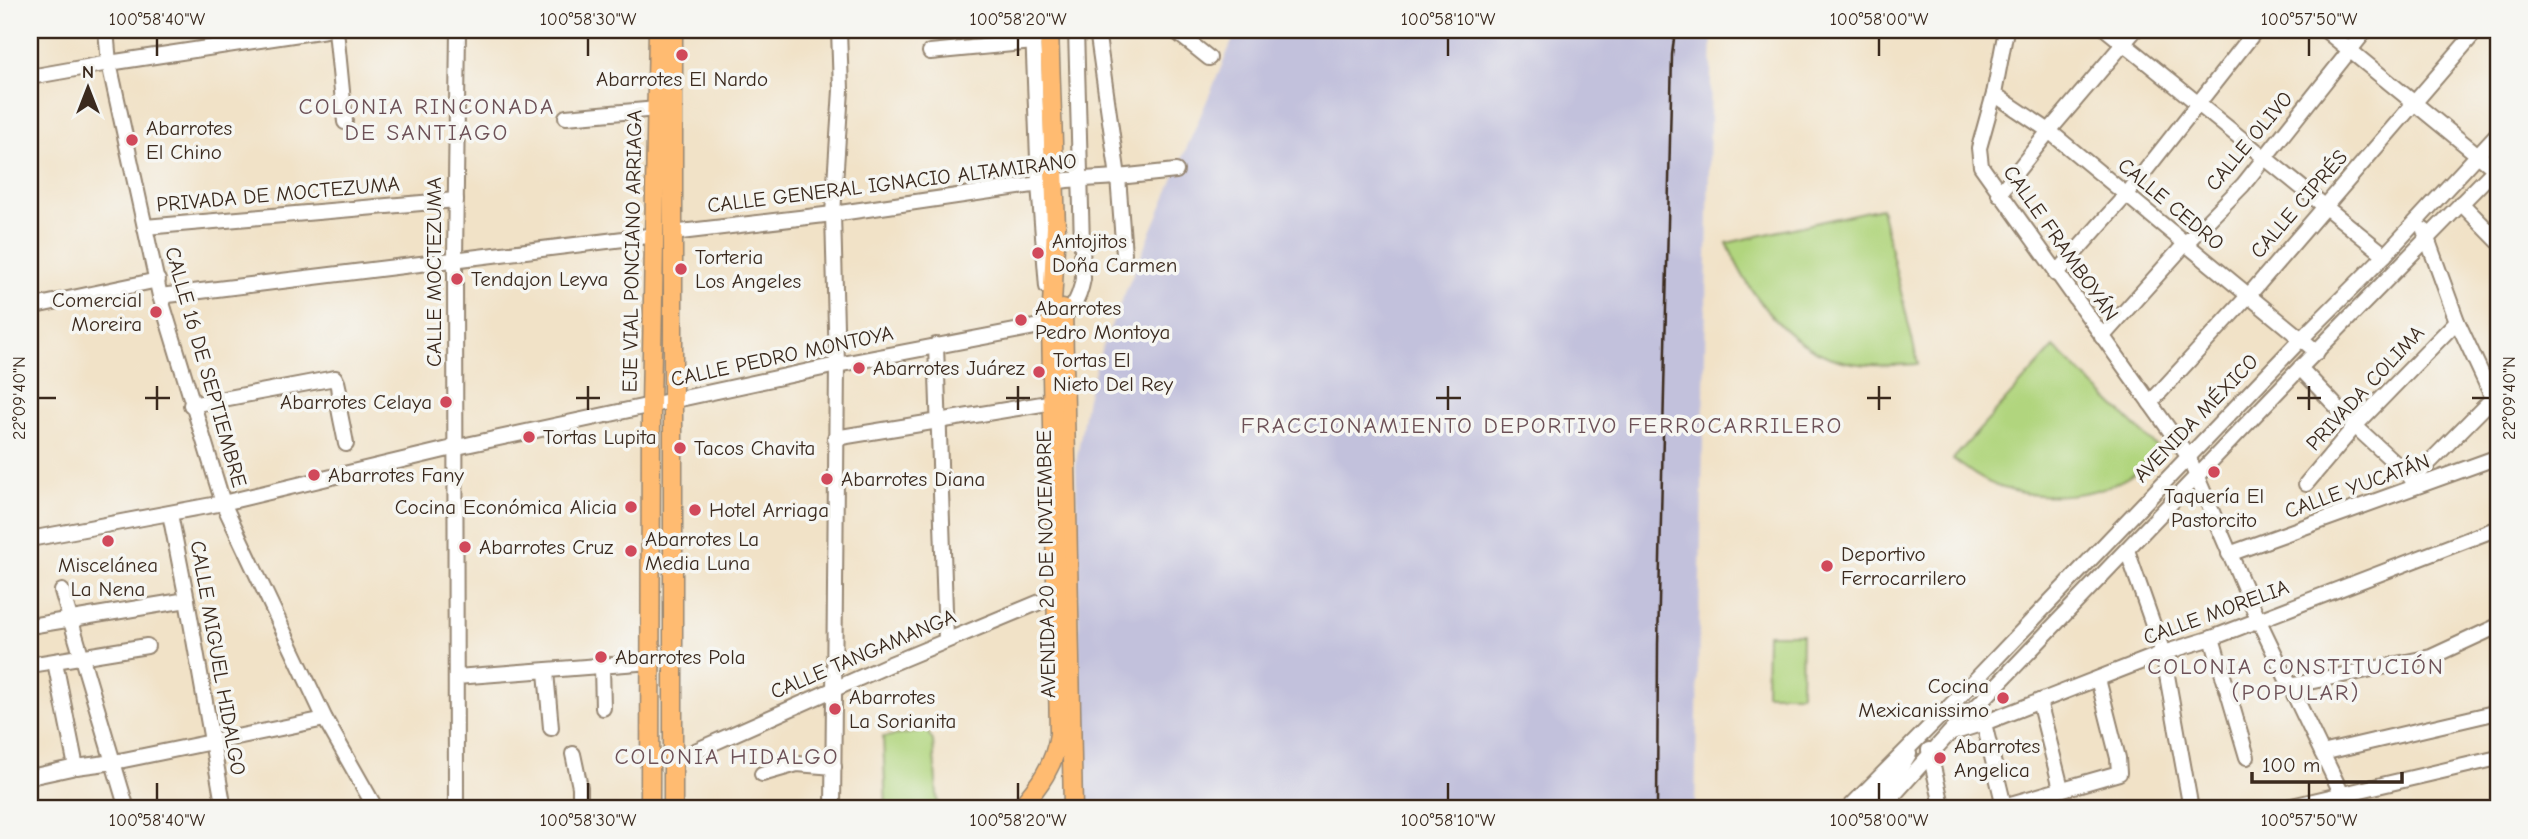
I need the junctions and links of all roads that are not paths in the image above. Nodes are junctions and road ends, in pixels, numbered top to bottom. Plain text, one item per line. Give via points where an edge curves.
1 (106, 30) edge
2 (326, 30) edge
3 (336, 30) edge
4 (458, 30) edge
5 (658, 30) edge
6 (673, 30) edge
7 (839, 30) edge
8 (1049, 30) edge
9 (1060, 30) edge
10 (1076, 30) edge
11 (1097, 30) edge
12 (1174, 30) edge
13 (2107, 30) edge
14 (2135, 30) edge
15 (2256, 30) edge
16 (2325, 30) edge
17 (2366, 30) edge
18 (2477, 30) edge
19 (2008, 33) edge
20 (1033, 36) edge
21 (2123, 43) junction
22 (2349, 50) junction
23 (930, 52) dead end
24 (1209, 58) dead end
25 (109, 63) junction
26 (30, 77) edge
27 (1994, 94) junction
28 (2414, 102) junction
29 (2197, 103) junction
30 (657, 109) junction
31 (566, 117) dead end
32 (345, 122) dead end
33 (2049, 131) junction
34 (2498, 133) edge
35 (2479, 154) junction
36 (2265, 158) junction
37 (2497, 167) edge
38 (1176, 171) dead end
39 (1118, 177) junction
40 (1061, 181) junction
41 (1999, 194) junction
42 (2127, 194) junction
43 (456, 200) junction
44 (2461, 203) junction
45 (2325, 206) junction
46 (833, 214) junction
47 (2418, 219) junction
48 (145, 227) junction
49 (664, 234) junction
50 (2427, 237) junction
51 (2498, 241) edge
52 (2186, 243) junction
53 (1124, 254) dead end
54 (2385, 255) junction
55 (455, 259) junction
56 (2056, 274) junction
57 (158, 280) junction
58 (2249, 295) junction
59 (160, 296) junction
60 (30, 307) edge
61 (1055, 317) junction
62 (2457, 321) junction
63 (2102, 337) junction
64 (2302, 338) junction
65 (936, 345) junction
66 (2316, 352) junction
67 (837, 365) junction
68 (2300, 368) junction
69 (2497, 400) edge
70 (672, 402) junction
71 (1058, 402) junction
72 (2150, 403) junction
73 (191, 405) junction
74 (651, 406) junction
75 (939, 420) junction
76 (2355, 426) junction
77 (835, 438) junction
78 (346, 444) dead end
79 (457, 447) junction
80 (2188, 456) junction
81 (2498, 457) edge
82 (2198, 476) junction
83 (2416, 483) junction
84 (2306, 484) dead end
85 (223, 503) junction
86 (170, 514) junction
87 (2498, 528) edge
88 (30, 538) edge
89 (2127, 550) junction
90 (2230, 554) junction
91 (62, 591) dead end
92 (1062, 593) junction
93 (187, 600) junction
94 (2043, 607) junction
95 (2258, 619) junction
96 (71, 620) junction
97 (2056, 621) junction
98 (30, 626) edge
99 (2498, 626) edge
100 (2213, 638) junction
101 (946, 640) junction
102 (147, 646) dead end
103 (2163, 653) junction
104 (81, 657) junction
105 (55, 662) junction
106 (651, 662) junction
107 (30, 665) edge
108 (602, 667) junction
109 (546, 672) junction
110 (456, 677) junction
111 (2098, 679) junction
112 (1973, 682) junction
113 (2289, 686) junction
114 (834, 688) junction
115 (2039, 701) junction
116 (1979, 704) junction
117 (603, 708) dead end
118 (2498, 712) edge
119 (325, 719) junction
120 (1984, 723) junction
121 (551, 728) dead end
122 (1923, 732) junction
123 (1948, 735) junction
124 (213, 743) junction
125 (2322, 753) junction
126 (573, 754) dead end
127 (1931, 754) junction
128 (2247, 757) dead end
129 (2498, 758) edge
130 (675, 760) junction
131 (114, 762) junction
132 (76, 767) junction
133 (834, 767) junction
134 (1898, 772) junction
135 (762, 774) dead end
136 (30, 777) edge
137 (2061, 788) junction
138 (2342, 794) junction
139 (1998, 807) edge
140 (127, 809) edge
141 (224, 809) edge
142 (376, 809) edge
143 (456, 809) edge
144 (580, 809) edge
145 (650, 809) edge
146 (673, 809) edge
147 (832, 809) edge
148 (1019, 809) edge
149 (1073, 809) edge
150 (1847, 809) edge
151 (1863, 809) edge
152 (1881, 809) edge
153 (1943, 809) edge
154 (2191, 809) edge
155 (2279, 809) edge
156 (2349, 809) edge

1 - 25 street, CALLE 16 DE SEPTIEMBRE
2 - 25 street
3 - 32 street
4 - 43 street, CALLE MOCTEZUMA
5 - 30 main road, EJE VIAL PONCIANO ARRIAGA
6 - 49 main road, EJE VIAL PONCIANO ARRIAGA
7 - 46 street via 841,90
8 - 40 main road, AVENIDA 20 DE NOVIEMBRE
9 - 40 main road, AVENIDA 20 DE NOVIEMBRE
10 - 40 street, AVENIDA 20 DE NOVIEMBRE
11 - 39 street
12 - 24 street
13 - 21 street
14 - 21 street
15 - 29 street
16 - 22 street
17 - 22 street, CALLE OLIVO
18 - 28 street, CALLE CIPRÉS
19 - 27 street, CALLE FRAMBOYÁN
20 - 23 street
20 - 40 street, AVENIDA 20 DE NOVIEMBRE
21 - 29 street
21 - 33 street
22 - 28 street
22 - 36 street, CALLE OLIVO
25 - 26 street
25 - 48 street, CALLE 16 DE SEPTIEMBRE
27 - 33 street, CALLE CEDRO
27 - 41 street, CALLE FRAMBOYÁN via 1979,157
28 - 35 street
28 - 45 street, CALLE CIPRÉS
29 - 36 street
29 - 42 street
30 - 31 street
30 - 49 main road, EJE VIAL PONCIANO ARRIAGA
33 - 41 street
33 - 42 street, CALLE CEDRO
34 - 35 street, AVENIDA MÉXICO
35 - 37 street
35 - 47 street, AVENIDA MÉXICO
36 - 45 street
36 - 52 street, CALLE OLIVO
37 - 44 street, AVENIDA MÉXICO
38 - 39 street, CALLE GENERAL IGNACIO ALTAMIRANO
39 - 40 street, CALLE GENERAL IGNACIO ALTAMIRANO
39 - 53 street
40 - 46 street, CALLE GENERAL IGNACIO ALTAMIRANO
40 - 61 main road, AVENIDA 20 DE NOVIEMBRE
40 - 61 street, AVENIDA 20 DE NOVIEMBRE via 1046,278
41 - 56 street, CALLE FRAMBOYÁN
42 - 52 street, CALLE CEDRO
42 - 56 street
43 - 48 street, PRIVADA DE MOCTEZUMA
43 - 55 street, CALLE MOCTEZUMA
44 - 50 street, AVENIDA MÉXICO
44 - 51 street
45 - 54 street
45 - 58 street, CALLE CIPRÉS
46 - 49 street, CALLE GENERAL IGNACIO ALTAMIRANO
46 - 67 street
47 - 50 street
47 - 54 street, AVENIDA MÉXICO
48 - 57 street, CALLE 16 DE SEPTIEMBRE
49 - 55 street, CALLE GENERAL IGNACIO ALTAMIRANO
49 - 70 main road, EJE VIAL PONCIANO ARRIAGA
49 - 74 main road, EJE VIAL PONCIANO ARRIAGA
50 - 62 street
50 - 66 street, AVENIDA MÉXICO
52 - 58 street, CALLE CEDRO
52 - 63 street, CALLE OLIVO
54 - 64 street, AVENIDA MÉXICO
55 - 59 street, CALLE GENERAL IGNACIO ALTAMIRANO
55 - 79 street, CALLE MOCTEZUMA
56 - 63 street, CALLE FRAMBOYÁN
57 - 59 street, CALLE 16 DE SEPTIEMBRE
57 - 60 street
58 - 64 street, CALLE CEDRO
58 - 72 street, CALLE CIPRÉS
59 - 73 street, CALLE 16 DE SEPTIEMBRE
61 - 65 street, CALLE PEDRO MONTOYA
61 - 71 main road, AVENIDA 20 DE NOVIEMBRE
62 - 69 street
62 - 76 street, PRIVADA COLIMA
63 - 72 street, CALLE FRAMBOYÁN
64 - 66 street, CALLE CEDRO
64 - 80 street, AVENIDA MÉXICO
65 - 67 street, CALLE PEDRO MONTOYA
65 - 75 street
66 - 68 street, AVENIDA MÉXICO
67 - 70 street, CALLE PEDRO MONTOYA
67 - 77 street
68 - 76 street
68 - 82 street, AVENIDA MÉXICO
69 - 83 street
70 - 74 street, CALLE PEDRO MONTOYA
70 - 130 main road, EJE VIAL PONCIANO ARRIAGA
71 - 75 street
71 - 92 main road, AVENIDA 20 DE NOVIEMBRE
72 - 80 street, CALLE FRAMBOYÁN
73 - 78 street via 329,378 338,381
73 - 85 street, CALLE 16 DE SEPTIEMBRE
74 - 79 street, CALLE PEDRO MONTOYA
74 - 106 main road, EJE VIAL PONCIANO ARRIAGA
75 - 77 street
75 - 101 street
76 - 83 street
76 - 84 street, PRIVADA COLIMA
77 - 114 street
79 - 85 street, CALLE PEDRO MONTOYA
79 - 110 street, CALLE MOCTEZUMA
80 - 82 street, CALLE FRAMBOYÁN
80 - 94 street, AVENIDA MÉXICO
81 - 83 street, CALLE YUCATÁN
82 - 89 street, AVENIDA MÉXICO
82 - 90 street, CALLE FRAMBOYÁN
83 - 90 street, CALLE YUCATÁN
85 - 86 street, CALLE PEDRO MONTOYA
85 - 119 street, CALLE 16 DE SEPTIEMBRE
86 - 88 street, CALLE PEDRO MONTOYA
86 - 93 street, CALLE MIGUEL HIDALGO
87 - 95 street, CALLE MORELIA
89 - 97 street, AVENIDA MÉXICO
89 - 103 street
90 - 95 street, CALLE FRAMBOYÁN
91 - 96 street
92 - 101 street, CALLE TANGAMANGA
92 - 148 main road, AVENIDA 20 DE NOVIEMBRE via 1059,734 1053,762
92 - 149 main road, AVENIDA 20 DE NOVIEMBRE
93 - 96 street
93 - 124 street, CALLE MIGUEL HIDALGO
94 - 97 street
94 - 112 street, AVENIDA MÉXICO
95 - 100 street, CALLE MORELIA
95 - 113 street, CALLE FRAMBOYÁN
96 - 98 street
96 - 104 street
97 - 116 street, AVENIDA MÉXICO
99 - 113 street via 2431,657
100 - 103 street, CALLE MORELIA
100 - 128 street
101 - 114 street, CALLE TANGAMANGA
102 - 104 street
103 - 111 street, CALLE MORELIA
103 - 154 street
104 - 105 street
104 - 131 street
105 - 107 street
105 - 132 street
106 - 108 street
106 - 145 main road, EJE VIAL PONCIANO ARRIAGA
108 - 109 street
108 - 117 street
109 - 110 street
109 - 121 street
110 - 143 street, CALLE MOCTEZUMA
111 - 115 street, CALLE MORELIA
111 - 137 street via 2119,773
112 - 116 street
112 - 122 street, AVENIDA MÉXICO
113 - 125 street, CALLE FRAMBOYÁN
114 - 130 street, CALLE TANGAMANGA
114 - 133 street
115 - 120 street, CALLE MORELIA
115 - 137 street
116 - 120 street
116 - 123 street, AVENIDA MÉXICO
118 - 125 street
119 - 124 street
119 - 142 street, CALLE 16 DE SEPTIEMBRE
120 - 123 street, CALLE MORELIA
120 - 139 street
122 - 127 street
122 - 134 street, AVENIDA MÉXICO
122 - 150 street, AVENIDA MÉXICO
123 - 127 street, AVENIDA MÉXICO
124 - 131 street
124 - 141 street, CALLE MIGUEL HIDALGO
125 - 138 street, CALLE FRAMBOYÁN
126 - 144 street
127 - 134 street, AVENIDA MÉXICO
127 - 152 street, AVENIDA MÉXICO
127 - 153 street
129 - 138 street
130 - 146 main road, EJE VIAL PONCIANO ARRIAGA
131 - 132 street
131 - 140 street
132 - 136 street
133 - 135 street via 797,764
133 - 147 street
134 - 151 street, AVENIDA MÉXICO
137 - 139 street
138 - 155 street
138 - 156 street, CALLE FRAMBOYÁN

